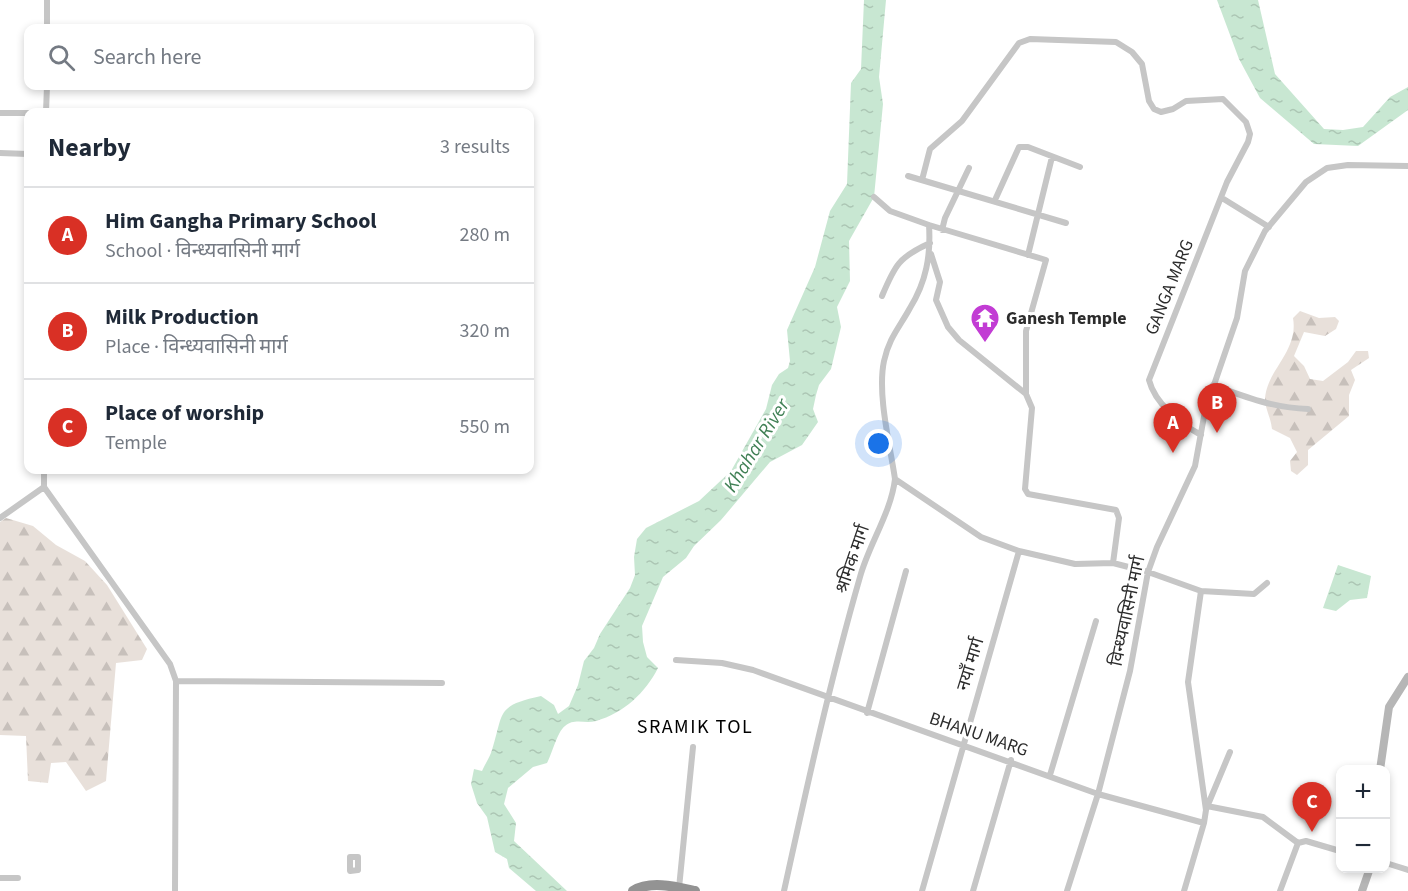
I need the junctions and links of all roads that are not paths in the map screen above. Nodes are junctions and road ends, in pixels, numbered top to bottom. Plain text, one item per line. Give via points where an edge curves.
1 (47, 0) edge
2 (47, 24) edge
3 (46, 90) edge
4 (46, 108) edge
5 (0, 113) edge
6 (24, 113) edge
7 (0, 153) edge
8 (24, 154) edge
9 (1052, 157) junction
10 (1408, 166) edge
11 (1080, 167) dead end
12 (969, 168) dead end
13 (908, 176) dead end
14 (921, 180) junction
15 (958, 190) junction
16 (874, 197) dead end
17 (1222, 198) junction
18 (995, 200) junction
19 (1039, 214) junction
20 (1066, 223) dead end
21 (929, 225) junction
22 (1269, 226) junction
23 (942, 230) junction
24 (930, 243) junction
25 (931, 254) junction
26 (1028, 255) junction
27 (882, 296) dead end
28 (1213, 385) junction
29 (1026, 394) junction
30 (1308, 409) dead end
31 (1201, 435) junction
32 (44, 474) edge
33 (895, 479) junction
34 (44, 487) junction
35 (0, 518) edge
36 (1019, 551) junction
37 (1113, 563) junction
38 (906, 571) dead end
39 (1148, 572) junction
40 (1267, 583) dead end
41 (1201, 591) junction
42 (1096, 621) dead end
43 (676, 660) dead end
44 (1408, 676) edge
45 (176, 681) junction
46 (442, 683) dead end
47 (827, 698) junction
48 (867, 713) junction
49 (962, 743) junction
50 (693, 747) dead end
51 (1230, 752) dead end
52 (1011, 760) junction
53 (1381, 765) edge
54 (1050, 775) junction
55 (1098, 794) junction
56 (1206, 808) junction
57 (1204, 824) junction
58 (1298, 843) junction
59 (1336, 849) edge
60 (1390, 864) edge
61 (1408, 870) edge
62 (1368, 873) edge
63 (0, 878) edge
64 (18, 878) dead end
65 (679, 888) junction
66 (175, 891) edge
67 (633, 891) edge
68 (695, 891) edge
69 (784, 891) edge
70 (922, 891) edge
71 (974, 891) edge
72 (1067, 891) edge
73 (1184, 891) edge
74 (1280, 891) edge
75 (1362, 891) edge

1 - 2 street
3 - 4 street
5 - 6 street
7 - 8 street
9 - 11 street
9 - 18 street via 1019,147
9 - 19 street
10 - 22 street, विन्ध्यवासिनी मार्ग via 1327,168 1306,182
12 - 15 street
13 - 14 street
14 - 15 street
14 - 17 street, GANGA MARG via 930,149 962,121 1019,43 1030,39 1116,42 1142,63 1154,109 1168,111 1186,101 1223,99 1245,122 1250,134
15 - 18 street
15 - 23 street
16 - 21 street via 890,212
17 - 22 street
17 - 31 street, GANGA MARG via 1149,380 1158,400
18 - 19 street
19 - 20 street
19 - 26 street
21 - 23 street
21 - 24 street, श्रमिक मार्ग
22 - 28 street, विन्ध्यवासिनी मार्ग via 1245,271 1237,318
23 - 26 street
24 - 25 street, श्रमिक मार्ग
24 - 27 street via 906,254 893,268
25 - 29 street via 940,282 936,300 948,327
25 - 33 street, श्रमिक मार्ग via 923,285 893,332 883,363
26 - 29 street via 1046,260 1026,331
28 - 30 street via 1255,400
28 - 31 street, विन्ध्यवासिनी मार्ग
29 - 37 street via 1032,408 1024,489 1028,494 1116,510 1119,518
31 - 39 street, विन्ध्यवासिनी मार्ग via 1195,466
32 - 34 street
33 - 36 street via 981,537
33 - 47 street, श्रमिक मार्ग via 893,494 861,574
34 - 35 street
34 - 45 street via 170,664
36 - 37 street via 1075,564
36 - 49 street, नयाँ मार्ग
37 - 39 street
38 - 48 street
39 - 41 street
39 - 55 street, विन्ध्यवासिनी मार्ग via 1130,671
40 - 41 street via 1254,594
41 - 56 street via 1188,682
42 - 54 street
43 - 47 street, BHANU MARG via 753,669
44 - 53 main road via 1389,707
45 - 46 street
45 - 66 street
47 - 48 street, BHANU MARG
47 - 69 street, श्रमिक मार्ग
48 - 49 street, BHANU MARG
49 - 52 street, BHANU MARG
49 - 70 street, नयाँ मार्ग
50 - 65 street
51 - 56 street
52 - 54 street, BHANU MARG
52 - 71 street
54 - 55 street, BHANU MARG
55 - 57 street, BHANU MARG
55 - 72 street, विन्ध्यवासिनी मार्ग
56 - 57 street
56 - 58 street via 1263,817
57 - 73 street
58 - 59 street via 1306,841
58 - 74 street
60 - 61 street
62 - 75 main road
63 - 64 street
65 - 67 highway via 643,887
65 - 68 highway

